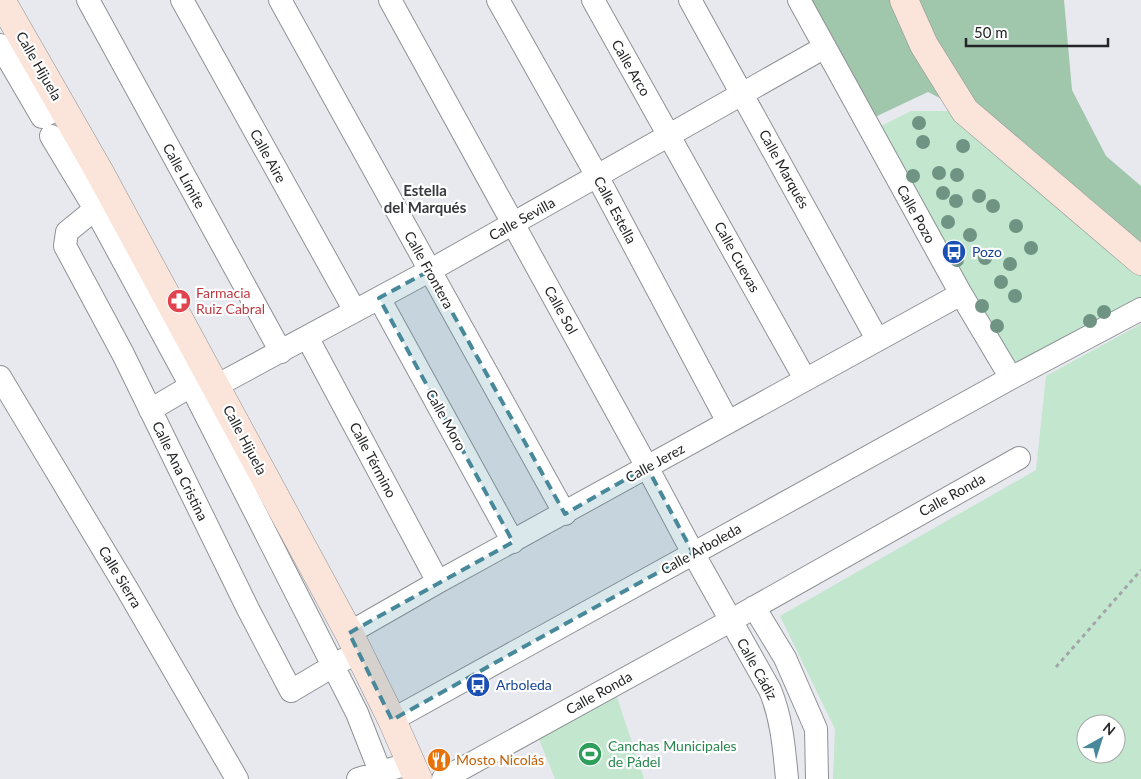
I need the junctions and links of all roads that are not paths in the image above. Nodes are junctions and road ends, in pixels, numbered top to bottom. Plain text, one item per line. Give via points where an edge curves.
1 (1, 0) edge
2 (88, 0) edge
3 (182, 0) edge
4 (280, 0) edge
5 (390, 0) edge
6 (498, 0) edge
7 (593, 0) edge
8 (690, 0) edge
9 (799, 0) edge
10 (904, 0) edge
11 (0, 45) edge
12 (824, 47) junction
13 (743, 94) junction
14 (62, 106) junction
15 (670, 135) junction
16 (51, 136) dead end
17 (597, 176) junction
18 (104, 202) junction
19 (513, 224) junction
20 (1141, 260) edge
21 (429, 271) junction
22 (961, 294) junction
23 (379, 298) junction
24 (1141, 309) edge
25 (355, 312) junction
26 (307, 338) junction
27 (877, 339) junction
28 (281, 352) junction
29 (0, 376) edge
30 (1011, 378) junction
31 (805, 379) junction
32 (204, 386) junction
33 (150, 410) junction
34 (728, 422) junction
35 (1019, 458) dead end
36 (647, 467) junction
37 (565, 514) junction
38 (513, 542) junction
39 (693, 553) junction
40 (438, 582) junction
41 (754, 607) junction
42 (730, 621) junction
43 (354, 642) junction
44 (332, 667) junction
45 (392, 720) junction
46 (479, 770) edge
47 (414, 771) edge
48 (382, 776) edge
49 (237, 779) edge
50 (358, 779) edge
51 (443, 779) edge
52 (787, 779) edge
53 (817, 779) edge

1 - 14 street, Calle Hijuela
2 - 28 street, Calle Límite
3 - 25 street, Calle Aire
4 - 21 street, Calle Frontera
5 - 19 street, Calle Sol
6 - 17 street, Calle Estella
7 - 15 street, Calle Arco
8 - 13 street, Calle Marqués
9 - 12 street, Calle Pozo
10 - 20 street via 924,45 965,111
11 - 14 street, Calle Hijuela via 42,117
12 - 13 street, Calle Sevilla
12 - 22 street, Calle Pozo
13 - 15 street, Calle Sevilla
13 - 27 street, Calle Marqués
14 - 18 street, Calle Hijuela
15 - 17 street, Calle Sevilla
15 - 31 street, Calle Cuevas
16 - 18 street, Calle Hijuela
17 - 19 street, Calle Sevilla
17 - 34 street, Calle Estella
18 - 32 street, Calle Hijuela
18 - 33 street, Calle Ana Cristina via 67,232 65,246
19 - 21 street, Calle Sevilla
19 - 36 street, Calle Sol
21 - 23 street, Calle Sevilla
21 - 37 street, Calle Frontera
22 - 27 street, Calle Jerez
22 - 30 street, Calle Pozo
23 - 25 street, Calle Sevilla
23 - 38 street, Calle Moro
24 - 30 street, Calle Arboleda
25 - 26 street, Calle Sevilla
26 - 28 street, Calle Sevilla
26 - 40 street, Calle Término
27 - 31 street, Calle Jerez
28 - 32 street, Calle Sevilla
29 - 49 street, Calle Sierra
30 - 39 street, Calle Arboleda
31 - 34 street, Calle Jerez
32 - 33 street, Calle Sevilla
32 - 43 street, Calle Hijuela
32 - 44 street, Calle Hijuela
33 - 44 street, Calle Ana Cristina via 291,691
34 - 36 street, Calle Jerez
35 - 41 street, Calle Ronda
36 - 37 street, Calle Jerez
36 - 39 street, Calle Sol
37 - 38 street, Calle Jerez
38 - 40 street, Calle Jerez
39 - 42 street, Calle Sol
39 - 45 street, Calle Arboleda
40 - 43 street, Calle Jerez
41 - 42 street, Calle Ronda
41 - 53 street via 785,658 816,729
42 - 46 street, Calle Ronda
42 - 52 street, Calle Cádiz via 778,708
43 - 44 street, Calle Ana Cristina
43 - 45 street, Calle Hijuela
44 - 48 street, Calle Hijuela via 357,713
45 - 47 street, Calle Hijuela
46 - 51 street, Calle Ronda
47 - 48 street
48 - 50 street

